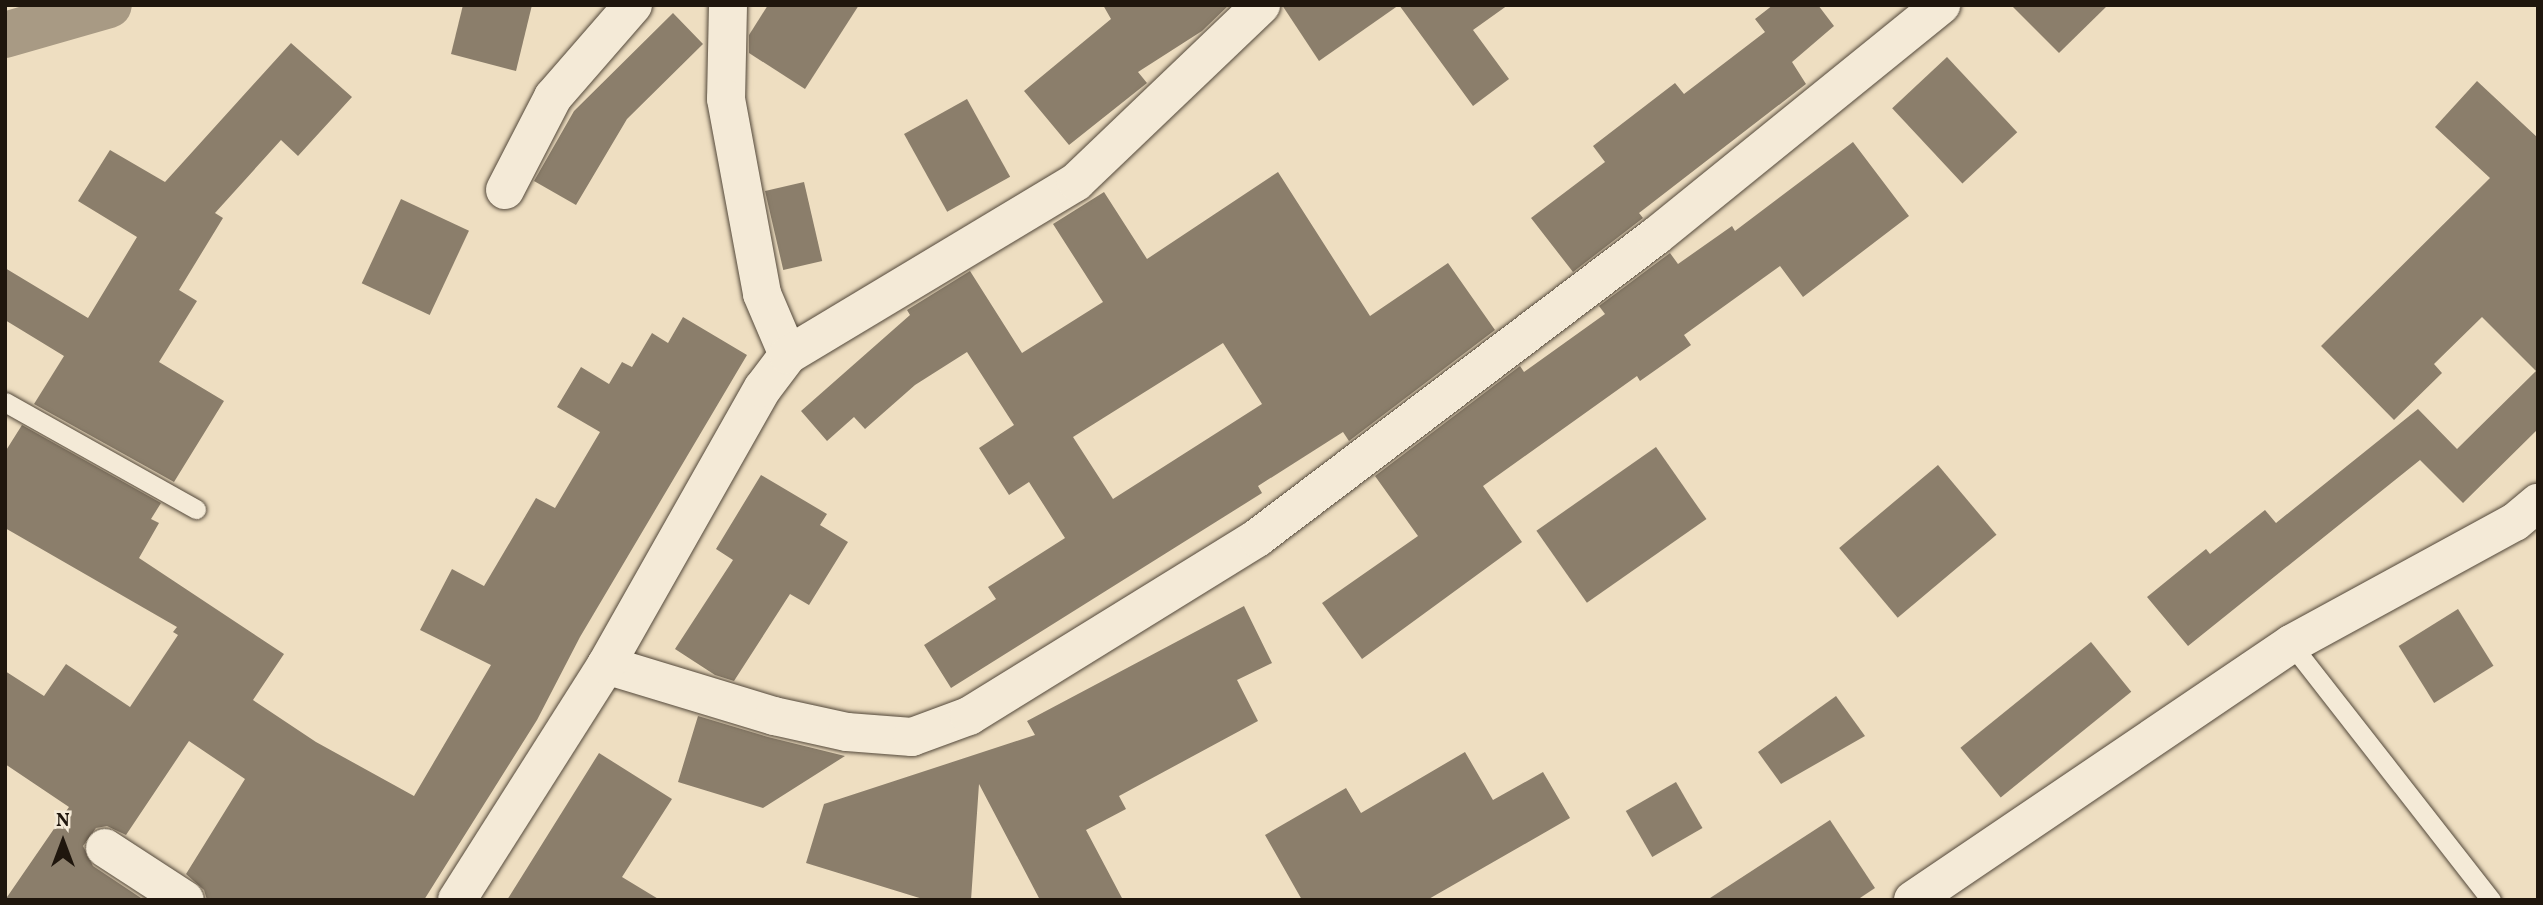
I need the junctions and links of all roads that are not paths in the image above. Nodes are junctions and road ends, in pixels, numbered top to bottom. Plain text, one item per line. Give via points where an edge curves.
1 (633, 5) edge
2 (1261, 5) edge
3 (1941, 5) edge
4 (726, 6) edge
5 (505, 190) dead end
6 (788, 355) junction
7 (5, 402) edge
8 (2538, 503) edge
9 (196, 509) dead end
10 (2291, 644) junction
11 (606, 665) junction
12 (104, 848) dead end
13 (186, 900) edge
14 (457, 900) edge
15 (1913, 900) edge
16 (2491, 900) edge

1 - 5 street via 553,97
2 - 6 street via 1076,182
3 - 11 street via 1656,236 1257,538 969,716 912,737 847,732 774,716
4 - 6 street via 729,112 762,295
6 - 11 street via 763,388
7 - 9 lane
8 - 10 street via 2515,522
10 - 15 street
10 - 16 lane
11 - 14 street
12 - 13 street

